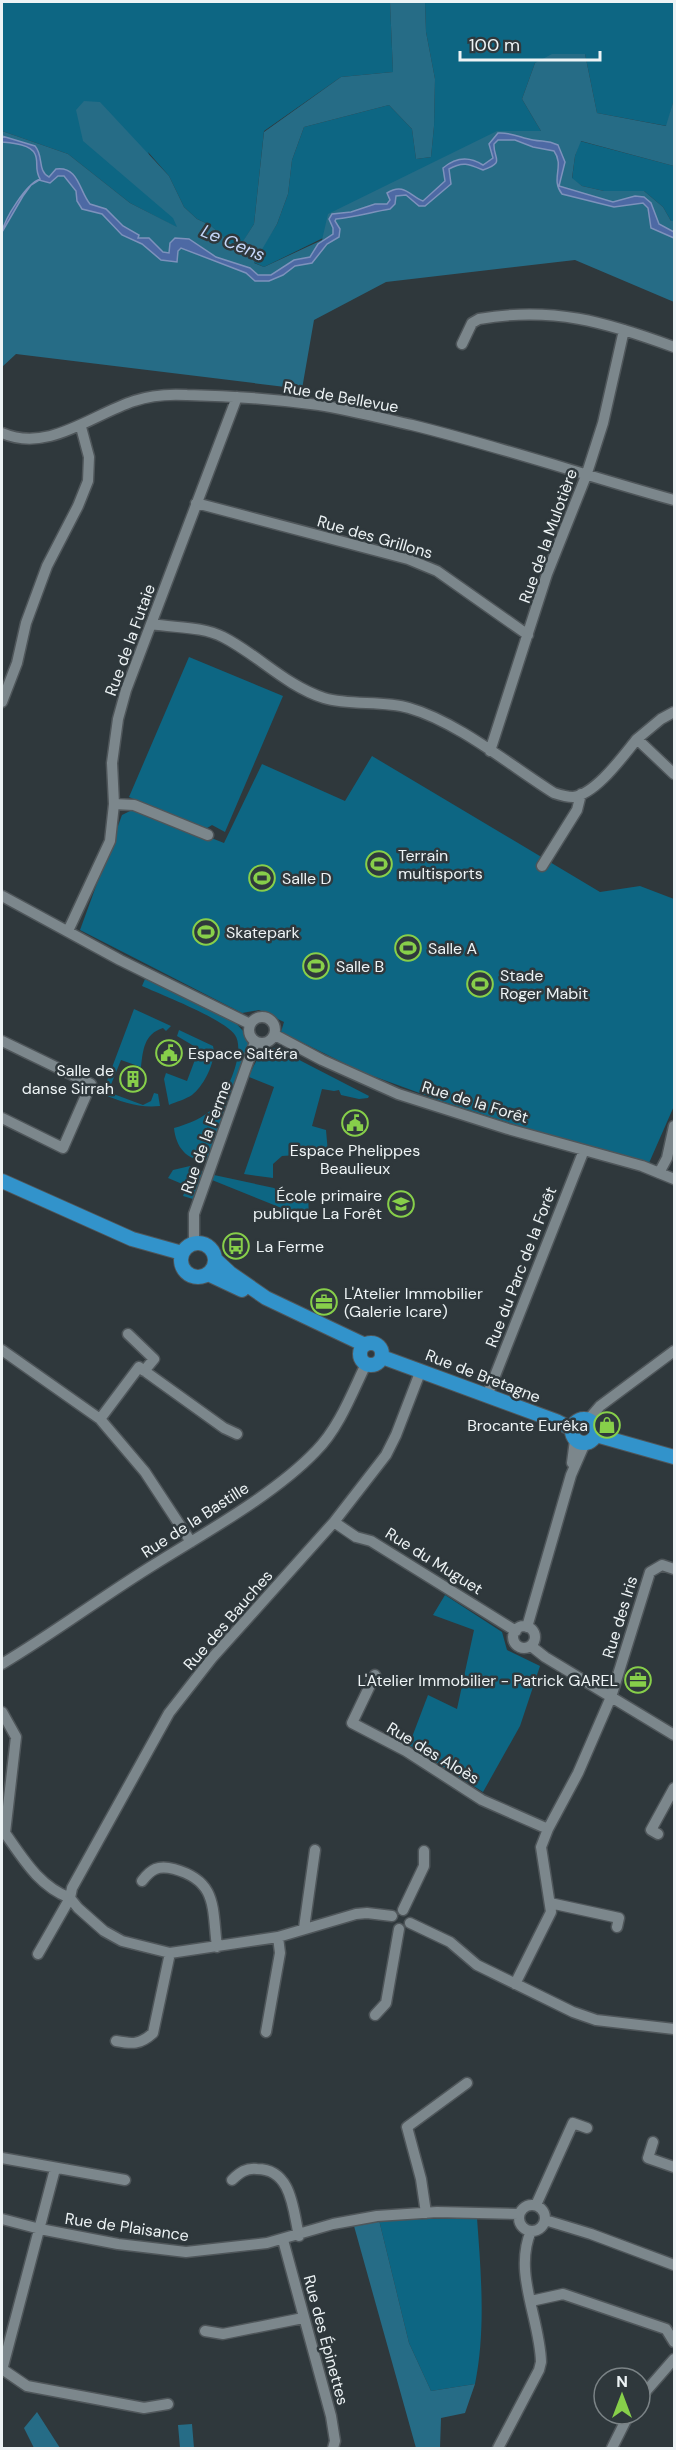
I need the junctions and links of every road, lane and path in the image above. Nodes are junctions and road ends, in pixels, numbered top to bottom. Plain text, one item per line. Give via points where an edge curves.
1 (624, 330) junction
2 (462, 345) dead end
3 (675, 347) edge
4 (237, 397) junction
5 (81, 426) junction
6 (2, 433) edge
7 (586, 476) junction
8 (675, 500) edge
9 (196, 503) junction
10 (152, 624) junction
11 (528, 635) junction
12 (2, 702) edge
13 (675, 712) edge
14 (637, 739) junction
15 (490, 751) junction
16 (675, 774) edge
17 (581, 794) junction
18 (114, 804) junction
19 (208, 835) dead end
20 (542, 866) dead end
21 (2, 896) edge
22 (68, 931) junction
23 (250, 1024) junction
24 (274, 1035) junction
25 (2, 1041) edge
26 (255, 1042) junction
27 (2, 1119) edge
28 (675, 1126) edge
29 (584, 1150) junction
30 (659, 1173) junction
31 (675, 1179) edge
32 (2, 1181) edge
33 (194, 1243) junction
34 (182, 1253) junction
35 (216, 1260) junction
36 (208, 1274) junction
37 (239, 1284) junction
38 (128, 1334) dead end
39 (2, 1350) edge
40 (675, 1351) edge
41 (364, 1354) junction
42 (421, 1370) junction
43 (144, 1371) junction
44 (487, 1396) junction
45 (100, 1419) junction
46 (588, 1419) joint
47 (237, 1434) dead end
48 (582, 1437) junction
49 (675, 1457) edge
50 (334, 1522) junction
51 (191, 1542) junction
52 (675, 1569) edge
53 (527, 1627) junction
54 (516, 1631) junction
55 (531, 1646) junction
56 (2, 1664) edge
57 (375, 1675) dead end
58 (611, 1697) junction
59 (2, 1712) edge
60 (675, 1735) edge
61 (7, 1759) edge
62 (675, 1788) edge
63 (548, 1829) junction
64 (658, 1834) dead end
65 (315, 1850) dead end
66 (424, 1851) dead end
67 (142, 1881) dead end
68 (70, 1898) junction
69 (550, 1903) junction
70 (402, 1910) junction
71 (392, 1916) junction
72 (410, 1923) junction
73 (617, 1927) dead end
74 (304, 1928) junction
75 (399, 1929) junction
76 (278, 1937) junction
77 (217, 1947) junction
78 (170, 1953) junction
79 (38, 1954) dead end
80 (515, 1984) junction
81 (375, 2015) dead end
82 (675, 2029) edge
83 (266, 2032) dead end
84 (116, 2041) dead end
85 (467, 2083) dead end
86 (587, 2128) dead end
87 (653, 2142) dead end
88 (2, 2158) edge
89 (675, 2167) edge
90 (56, 2169) junction
91 (125, 2180) dead end
92 (232, 2180) dead end
93 (536, 2205) junction
94 (426, 2213) junction
95 (519, 2214) junction
96 (2, 2219) edge
97 (545, 2220) junction
98 (40, 2229) junction
99 (531, 2231) junction
100 (298, 2236) junction
101 (283, 2240) junction
102 (675, 2265) edge
103 (531, 2301) junction
104 (303, 2318) junction
105 (205, 2331) dead end
106 (675, 2342) edge
107 (675, 2359) edge
108 (2, 2370) edge
109 (652, 2385) edge
110 (168, 2404) dead end
111 (623, 2426) edge
112 (333, 2448) edge
113 (498, 2448) edge
114 (612, 2448) edge

1 - 2 street via 593,320 526,313 478,319 472,323
1 - 3 street
1 - 7 street, Rue de la Mulotière via 603,423
4 - 5 street, Rue de Bellevue via 159,395 133,401
4 - 7 street, Rue de Bellevue via 320,405 374,416 479,442
4 - 9 street, Rue de la Futaie
5 - 6 street, Rue de Bellevue via 46,437 16,440
5 - 12 street via 89,457 88,481 47,566
7 - 8 street, Rue de Bellevue
7 - 11 street, Rue de la Mulotière via 547,574
9 - 10 street, Rue de la Futaie
9 - 11 street, Rue des Grillons via 408,559 437,571
10 - 15 street via 214,633 325,698 407,708 428,715
10 - 18 street, Rue de la Futaie via 118,719 112,763
11 - 15 street, Rue de la Mulotière
13 - 14 street
14 - 16 street
14 - 17 street via 595,786
15 - 17 street via 554,793
17 - 20 street via 577,810
18 - 19 street via 134,805
18 - 22 street, Rue de la Futaie via 110,841
21 - 22 street
22 - 23 street
23 - 24 street via 256,1018 269,1019 274,1024
23 - 26 street via 248,1032
24 - 26 street via 269,1042
24 - 29 street, Rue de la Forêt via 398,1094
25 - 27 street via 91,1083 63,1148
26 - 33 street, Rue de la Ferme via 194,1214
28 - 30 street
29 - 30 street, Rue de la Forêt
29 - 44 street, Rue du Parc de la Forêt
30 - 31 street, Rue de la Forêt
32 - 34 main road via 132,1239
33 - 34 main road
33 - 35 main road via 210,1247
34 - 36 main road via 182,1267 189,1275
35 - 36 main road
35 - 37 main road
36 - 37 main road
37 - 41 main road
38 - 43 street via 154,1359
39 - 45 street
40 - 46 street
41 - 42 main road, Rue de Bretagne via 377,1364 382,1357
41 - 51 street, Rue de la Bastille via 350,1399 318,1450 274,1487
42 - 44 main road, Rue de Bretagne
42 - 50 street, Rue des Bauches via 386,1455
43 - 45 street via 139,1367
43 - 47 street
44 - 48 main road, Rue de Bretagne via 556,1421
45 - 51 street via 145,1472
46 - 48 main road via 594,1425
48 - 49 main road, Rue de Bretagne
48 - 53 street
50 - 54 street, Rue du Muguet
50 - 68 street, Rue des Bauches via 169,1713
51 - 56 street, Rue de la Bastille
52 - 58 street, Rue des Iris via 662,1565 650,1572
53 - 54 street
53 - 55 street via 534,1634
54 - 55 street via 514,1641 518,1646
55 - 58 street
57 - 63 street, Rue des Aloès via 351,1723 406,1750 482,1800
58 - 60 street
58 - 63 street, Rue des Iris
59 - 61 street via 16,1737
61 - 68 street via 5,1833 48,1888
62 - 64 street via 651,1830
63 - 69 street, Rue des Iris via 541,1847
65 - 74 street
66 - 70 street via 424,1866
67 - 77 street via 151,1870 164,1866 195,1876 204,1884 212,1903
68 - 78 street via 104,1931 122,1941
68 - 79 street, Rue des Bauches
69 - 73 street via 619,1918
69 - 80 street via 551,1912
70 - 71 street
70 - 72 street via 408,1913
71 - 74 street via 367,1913
71 - 75 street via 393,1926
72 - 75 street
72 - 80 street via 450,1942 477,1965
74 - 76 street
75 - 81 street via 386,2003
76 - 77 street
76 - 83 street via 280,1953
77 - 78 street
78 - 84 street via 153,2034 135,2044
80 - 82 street via 596,2020
85 - 94 street via 407,2127
86 - 93 street via 573,2123
87 - 89 street via 648,2158
88 - 90 street
90 - 91 street
90 - 98 street
92 - 100 street via 240,2171 261,2168 282,2178
93 - 95 street via 524,2207
93 - 97 street via 545,2212
94 - 95 street, Rue de Plaisance
94 - 100 street, Rue de Plaisance via 359,2218
95 - 99 street via 522,2227
96 - 98 street, Rue de Plaisance
97 - 99 street via 538,2230
97 - 102 street
98 - 101 street, Rue de Plaisance via 186,2252
98 - 108 street
99 - 103 street via 524,2263
100 - 101 street, Rue de Plaisance
101 - 104 street, Rue des Épinettes
103 - 106 street via 563,2294 666,2329
103 - 113 street via 541,2362
104 - 105 street via 223,2334
104 - 112 street, Rue des Épinettes via 331,2416
107 - 109 street
108 - 110 street via 27,2386 144,2409
111 - 114 street

